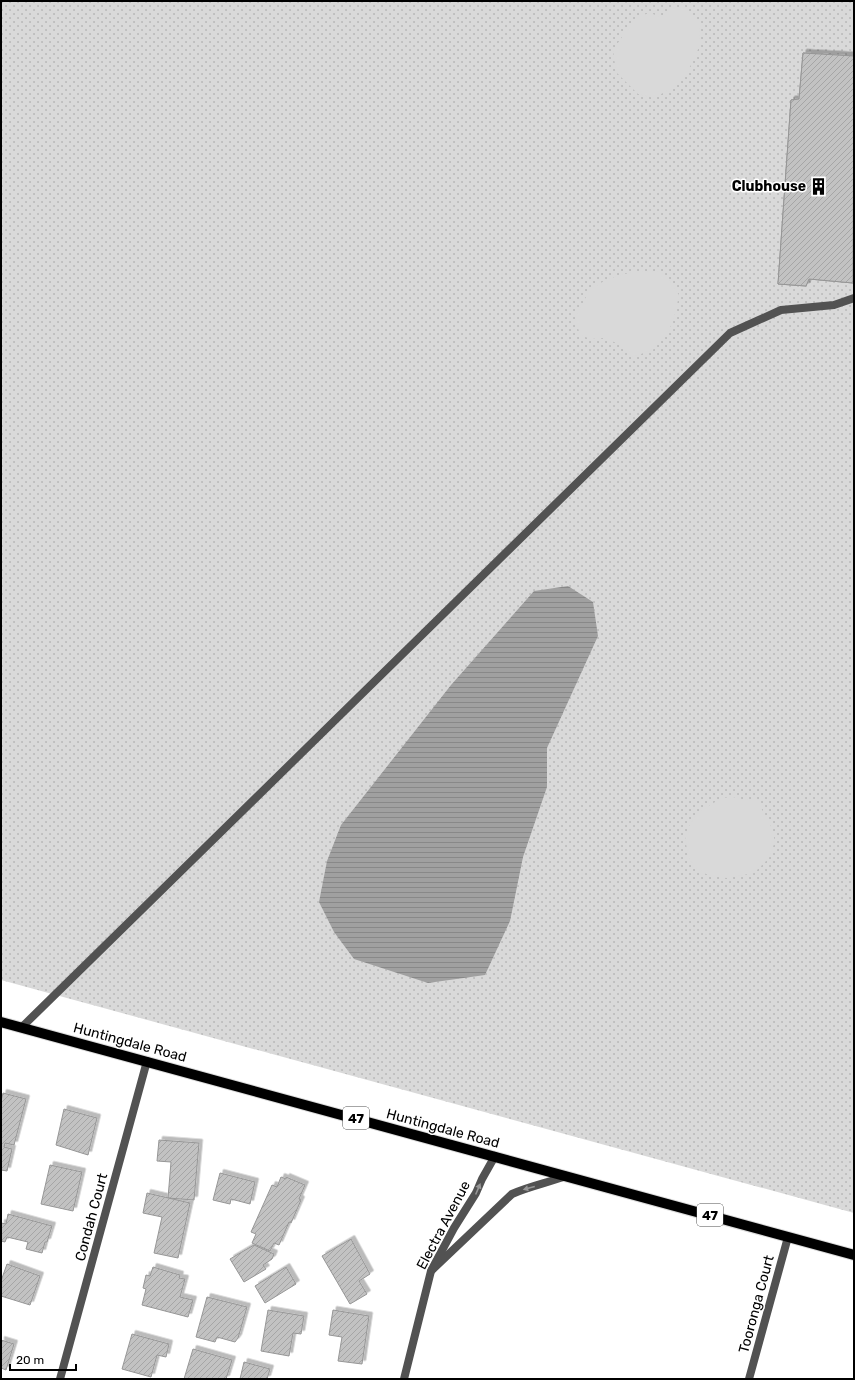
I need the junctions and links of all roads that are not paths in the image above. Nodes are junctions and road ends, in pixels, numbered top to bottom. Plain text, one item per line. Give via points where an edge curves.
1 (854, 298) edge
2 (1, 1022) edge
3 (22, 1027) junction
4 (146, 1061) junction
5 (495, 1156) junction
6 (566, 1176) junction
7 (788, 1237) junction
8 (854, 1255) edge
9 (431, 1271) junction
10 (60, 1379) edge
11 (404, 1379) edge
12 (749, 1379) edge

1 - 3 street via 834,305 781,310 730,333
2 - 3 main road, Huntingdale Road / 47
3 - 4 main road, Huntingdale Road / 47
4 - 5 main road, Huntingdale Road / 47
4 - 10 street, Condah Court
5 - 6 main road, Huntingdale Road / 47
9 -> 5 street, Electra Avenue
6 - 7 main road, Huntingdale Road / 47
6 -> 9 street via 512,1194
7 - 8 main road, Huntingdale Road / 47
7 - 12 street, Tooronga Court
9 - 11 street, Electra Avenue

